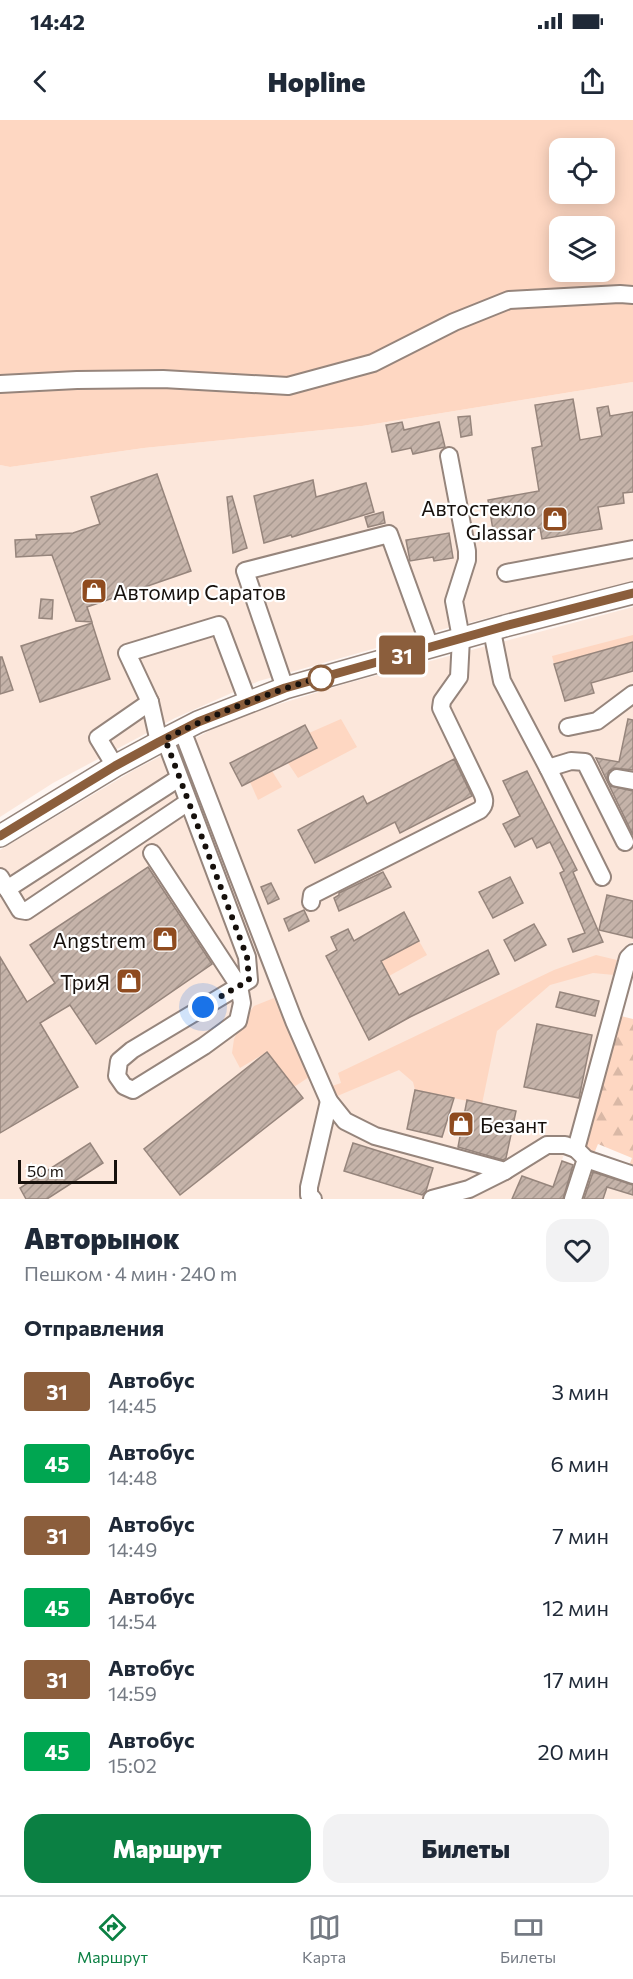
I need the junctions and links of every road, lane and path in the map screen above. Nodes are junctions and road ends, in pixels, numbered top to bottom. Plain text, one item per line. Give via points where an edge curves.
1 (633, 295) edge
2 (0, 384) edge
3 (449, 456) dead end
4 (633, 549) edge
5 (506, 573) dead end
6 (633, 593) edge
7 (492, 631) junction
8 (461, 638) junction
9 (430, 647) junction
10 (285, 688) junction
11 (633, 694) edge
12 (150, 702) junction
13 (248, 702) junction
14 (568, 727) dead end
15 (169, 737) junction
16 (115, 766) junction
17 (548, 768) junction
18 (179, 778) junction
19 (188, 802) junction
20 (3, 829) edge
21 (626, 842) dead end
22 (152, 853) dead end
23 (602, 877) dead end
24 (4, 883) edge
25 (311, 902) dead end
26 (633, 953) edge
27 (239, 986) junction
28 (329, 1101) junction
29 (581, 1154) junction
30 (505, 1171) junction
31 (633, 1175) edge
32 (313, 1199) edge
33 (432, 1199) edge
34 (573, 1199) edge

1 - 2 lane via 509,300 454,322 373,363 288,386 163,379
3 - 8 lane via 467,551 454,601
4 - 5 lane
6 - 7 main road
7 - 8 main road
7 - 17 lane via 502,681
8 - 9 main road
8 - 25 lane via 459,677 441,708 484,798 484,806 312,895
9 - 10 main road
9 - 10 lane via 389,534 245,571
10 - 13 main road
11 - 14 lane via 597,721
12 - 13 lane via 127,653 219,625
12 - 15 lane
12 - 16 lane via 98,738
13 - 15 main road
15 - 16 main road
15 - 18 lane
15 - 28 lane
16 - 20 main road
17 - 21 lane via 571,761 585,762
17 - 23 lane
18 - 19 lane
18 - 24 lane
19 - 24 lane via 26,911 20,910
19 - 27 lane via 247,957 249,980
22 - 27 lane
26 - 29 lane via 628,958
27 - 27 lane via 132,1050 120,1061 117,1076 124,1086 133,1090 238,1021 242,1004
28 - 30 lane via 345,1121 375,1136
28 - 32 lane via 309,1187
29 - 30 lane via 565,1146 547,1145
29 - 31 lane
29 - 34 lane
30 - 33 lane via 470,1189

